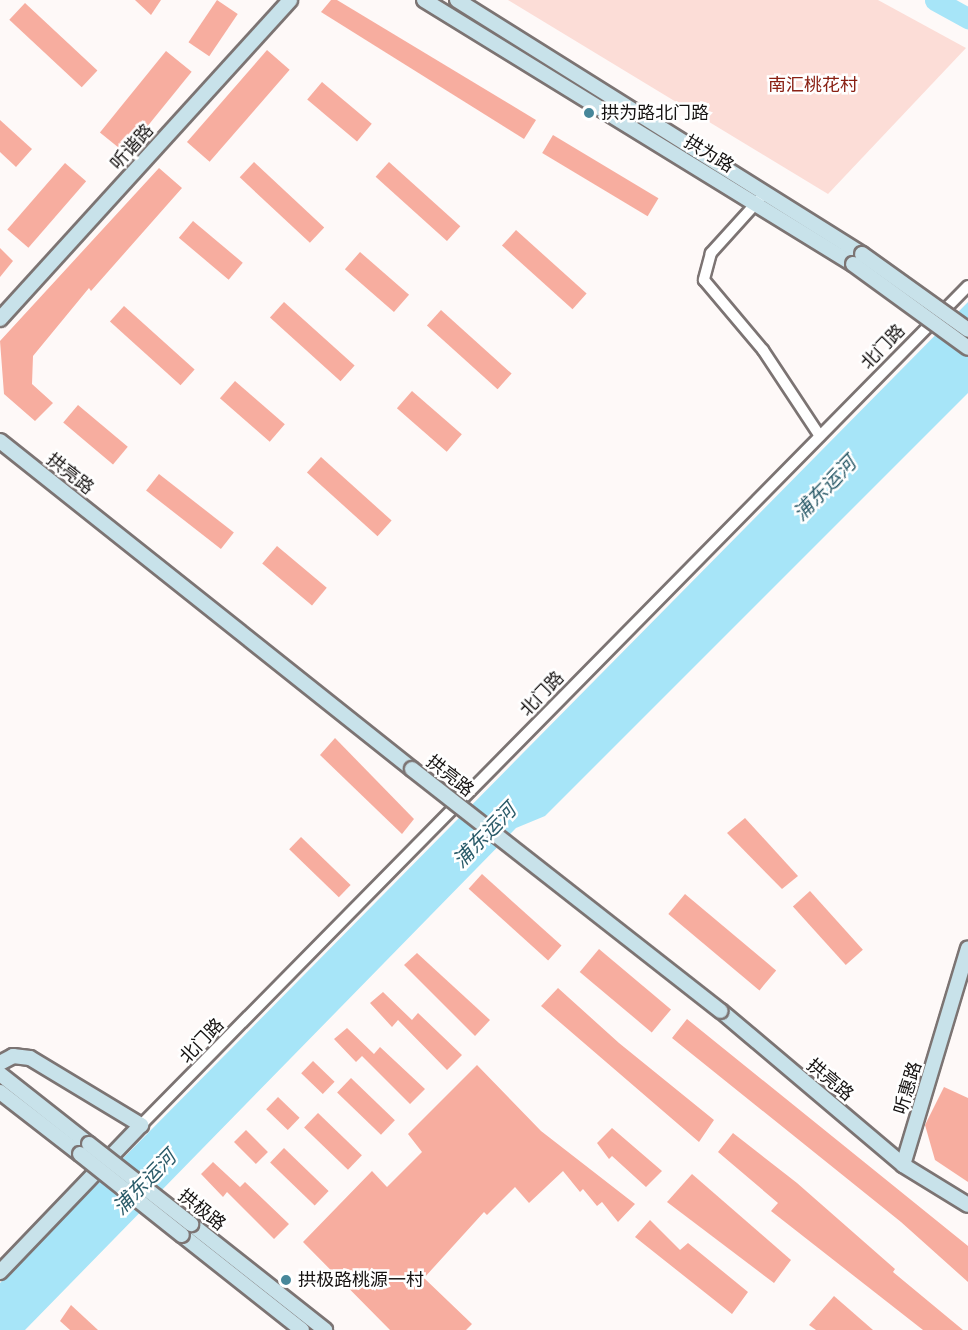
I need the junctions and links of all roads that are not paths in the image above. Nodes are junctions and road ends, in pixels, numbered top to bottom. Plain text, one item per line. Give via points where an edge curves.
1 (290, 0) edge
2 (424, 0) edge
3 (457, 0) edge
4 (760, 198) junction
5 (857, 259) junction
6 (968, 286) edge
7 (0, 319) edge
8 (968, 330) edge
9 (968, 348) edge
10 (820, 436) junction
11 (0, 441) edge
12 (968, 949) edge
13 (0, 1063) edge
14 (0, 1074) edge
15 (0, 1092) edge
16 (141, 1125) junction
17 (84, 1149) junction
18 (903, 1165) junction
19 (968, 1205) edge
20 (0, 1272) edge
21 (302, 1330) edge
22 (325, 1330) edge

1 - 7 street, 听谐路
2 - 4 street, 拱为路
3 - 4 street, 拱为路
4 - 5 street, 拱为路
4 - 10 street via 711,253 704,280 763,350
5 - 8 street, 拱为路, bridge
5 - 9 street, 拱为路, bridge
6 - 10 street, 北门路
10 - 16 street, 北门路
11 - 18 street, 拱亮路, bridge via 721,1011
12 - 18 street, 听惠路
13 - 16 street via 13,1056 30,1058
14 - 17 street, 拱极路
15 - 17 street, 拱极路
16 - 20 street, 北门路
17 - 21 street, 拱极路, bridge via 182,1235
17 - 22 street, 拱极路, bridge via 191,1224
18 - 19 street

